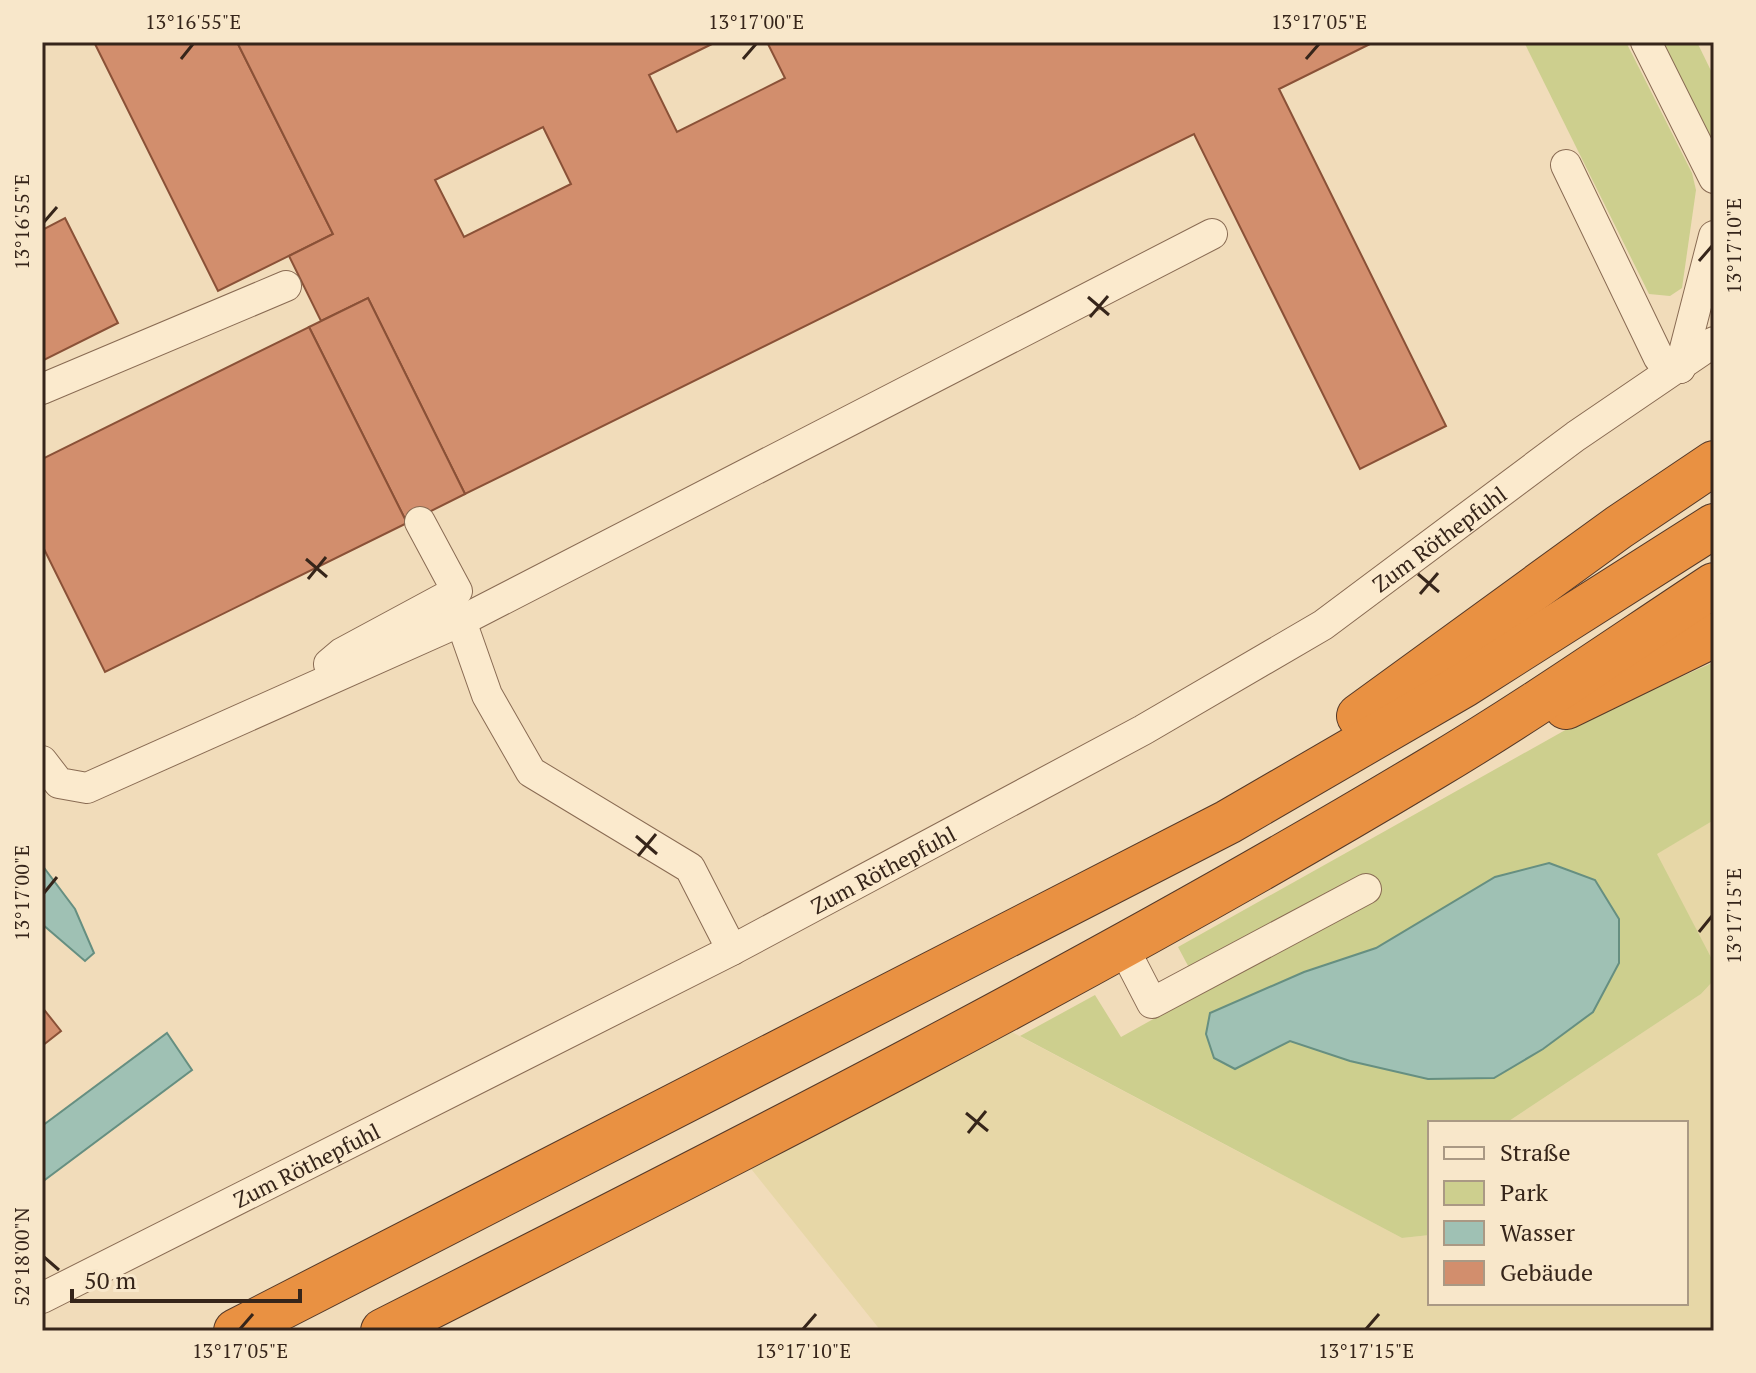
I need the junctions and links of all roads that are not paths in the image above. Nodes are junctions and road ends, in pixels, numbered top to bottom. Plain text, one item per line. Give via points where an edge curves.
1 (1646, 42) edge
2 (1566, 165) dead end
3 (1710, 170) edge
4 (1212, 234) dead end
5 (1714, 236) edge
6 (1702, 276) junction
7 (286, 286) dead end
8 (1714, 312) edge
9 (1714, 342) edge
10 (1680, 368) junction
11 (42, 389) edge
12 (1714, 463) edge
13 (420, 522) dead end
14 (1714, 526) edge
15 (1714, 585) edge
16 (461, 621) junction
17 (1714, 635) edge
18 (295, 695) junction
19 (42, 761) edge
20 (1433, 768) junction
21 (1366, 889) dead end
22 (1026, 928) junction
23 (1123, 947) junction
24 (732, 950) junction
25 (42, 1298) edge
26 (236, 1331) edge
27 (383, 1331) edge

1 - 3 street
2 - 10 street via 1659,358
4 - 16 street
5 - 6 street
6 - 8 street via 1702,293
6 - 10 street
7 - 11 street
9 - 10 street, Zum Röthepfuhl
10 - 24 street, Zum Röthepfuhl via 1576,436 1323,625 1102,753
12 - 22 highway via 1396,691
13 - 18 street via 457,591 342,653
14 - 22 highway via 1464,685 1228,822
15 - 20 highway
16 - 18 street
16 - 24 street via 487,695 531,772 690,868
17 - 20 highway
18 - 19 street via 87,788 59,783
20 - 23 highway
21 - 23 street via 1152,1003
22 - 26 highway
23 - 27 highway
24 - 25 street, Zum Röthepfuhl

